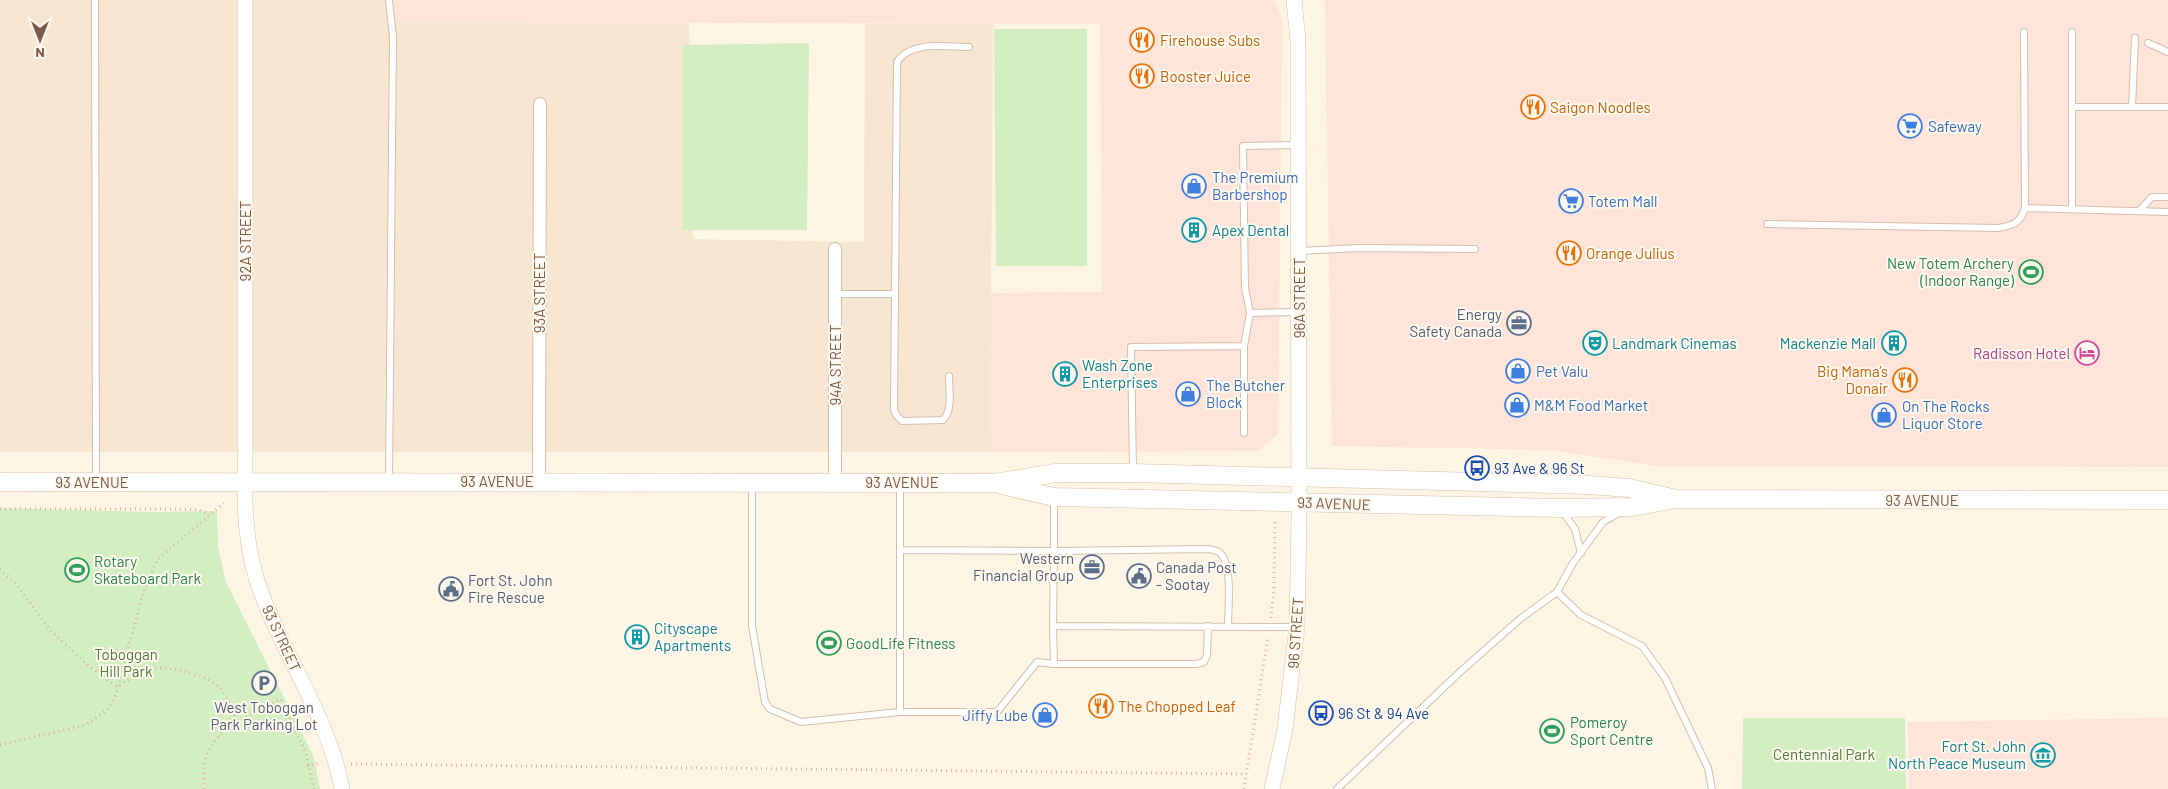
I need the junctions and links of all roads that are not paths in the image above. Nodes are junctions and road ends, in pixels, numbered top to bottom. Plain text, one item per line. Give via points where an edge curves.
1 (95, 0) edge
2 (245, 0) edge
3 (389, 0) edge
4 (1294, 0) edge
5 (2024, 32) dead end
6 (2072, 32) dead end
7 (2135, 38) dead end
8 (2148, 43) dead end
9 (969, 47) dead end
10 (2168, 52) edge
11 (540, 104) dead end
12 (2073, 107) junction
13 (2132, 107) junction
14 (2168, 107) edge
15 (1298, 145) junction
16 (2168, 197) edge
17 (2025, 208) junction
18 (2072, 210) junction
19 (2139, 211) junction
20 (2168, 212) edge
21 (1767, 224) dead end
22 (835, 249) dead end
23 (1474, 249) dead end
24 (1298, 251) junction
25 (835, 294) junction
26 (895, 294) junction
27 (1299, 312) junction
28 (1250, 313) junction
29 (1244, 346) junction
30 (949, 376) dead end
31 (1244, 432) dead end
32 (1133, 473) junction
33 (1298, 476) junction
34 (245, 481) junction
35 (390, 481) junction
36 (539, 481) junction
37 (752, 481) junction
38 (0, 482) edge
39 (96, 482) junction
40 (835, 482) junction
41 (900, 482) junction
42 (994, 483) junction
43 (1054, 497) junction
44 (1676, 499) junction
45 (2168, 500) edge
46 (1299, 503) junction
47 (1632, 507) junction
48 (1559, 508) junction
49 (900, 550) junction
50 (1054, 551) junction
51 (1581, 553) junction
52 (1557, 592) junction
53 (1053, 626) junction
54 (1208, 626) junction
55 (1228, 626) junction
56 (1297, 627) junction
57 (1054, 664) junction
58 (900, 712) junction
59 (342, 789) edge
60 (1272, 789) edge
61 (1337, 789) edge
62 (1712, 789) edge

1 - 39 lane
2 - 34 street, 92A STREET
3 - 35 lane via 393,37
4 - 15 street, 96A STREET via 1298,41
5 - 17 lane
6 - 12 lane
7 - 13 lane
8 - 10 lane
9 - 26 lane via 907,50 897,62
11 - 36 street, 93A STREET
12 - 13 lane
12 - 18 lane
13 - 14 lane
15 - 24 street, 96A STREET
15 - 28 lane via 1243,146 1245,288
16 - 19 lane via 2152,197
17 - 18 lane
17 - 21 lane via 2022,220 1998,228
18 - 19 lane
19 - 20 lane
22 - 25 street, 94A STREET
23 - 24 lane
24 - 27 street, 96A STREET
25 - 26 lane
25 - 40 street, 94A STREET
26 - 30 lane via 894,410 897,416 902,421 943,420 949,409
27 - 28 lane
27 - 33 street, 96A STREET
28 - 29 lane
29 - 31 lane
29 - 32 lane via 1131,347
32 - 33 main road, 93 AVENUE
32 - 42 main road, 93 AVENUE via 1055,473
33 - 44 main road, 93 AVENUE via 1589,485 1630,488
33 - 46 street, 96 STREET
34 - 35 main road, 93 AVENUE
34 - 39 main road, 93 AVENUE
34 - 59 street, 93 STREET via 248,542 257,580 327,735
35 - 36 main road, 93 AVENUE
36 - 37 main road, 93 AVENUE
37 - 40 main road, 93 AVENUE
37 - 58 lane via 752,626 765,702 770,709 801,722
38 - 39 main road, 93 AVENUE
40 - 41 main road, 93 AVENUE
41 - 42 main road, 93 AVENUE
41 - 49 lane
42 - 43 main road, 93 AVENUE
43 - 46 main road, 93 AVENUE
43 - 50 lane
44 - 45 main road, 93 AVENUE
44 - 47 main road, 93 AVENUE
46 - 48 main road, 93 AVENUE
46 - 56 street, 96 STREET
47 - 48 main road, 93 AVENUE
47 - 51 lane via 1604,522
48 - 51 lane via 1570,518
49 - 50 lane
49 - 58 lane
50 - 53 lane
50 - 55 lane via 1208,549 1219,552 1226,561 1228,575
51 - 52 lane
52 - 61 lane via 1520,619 1461,671
52 - 62 lane via 1581,615 1642,646 1665,678 1708,768
53 - 54 lane
53 - 57 lane
54 - 55 lane
54 - 57 lane via 1208,655 1204,662 1196,664
55 - 56 lane
56 - 60 street, 96 STREET via 1286,720
57 - 58 lane via 1037,662 998,712

